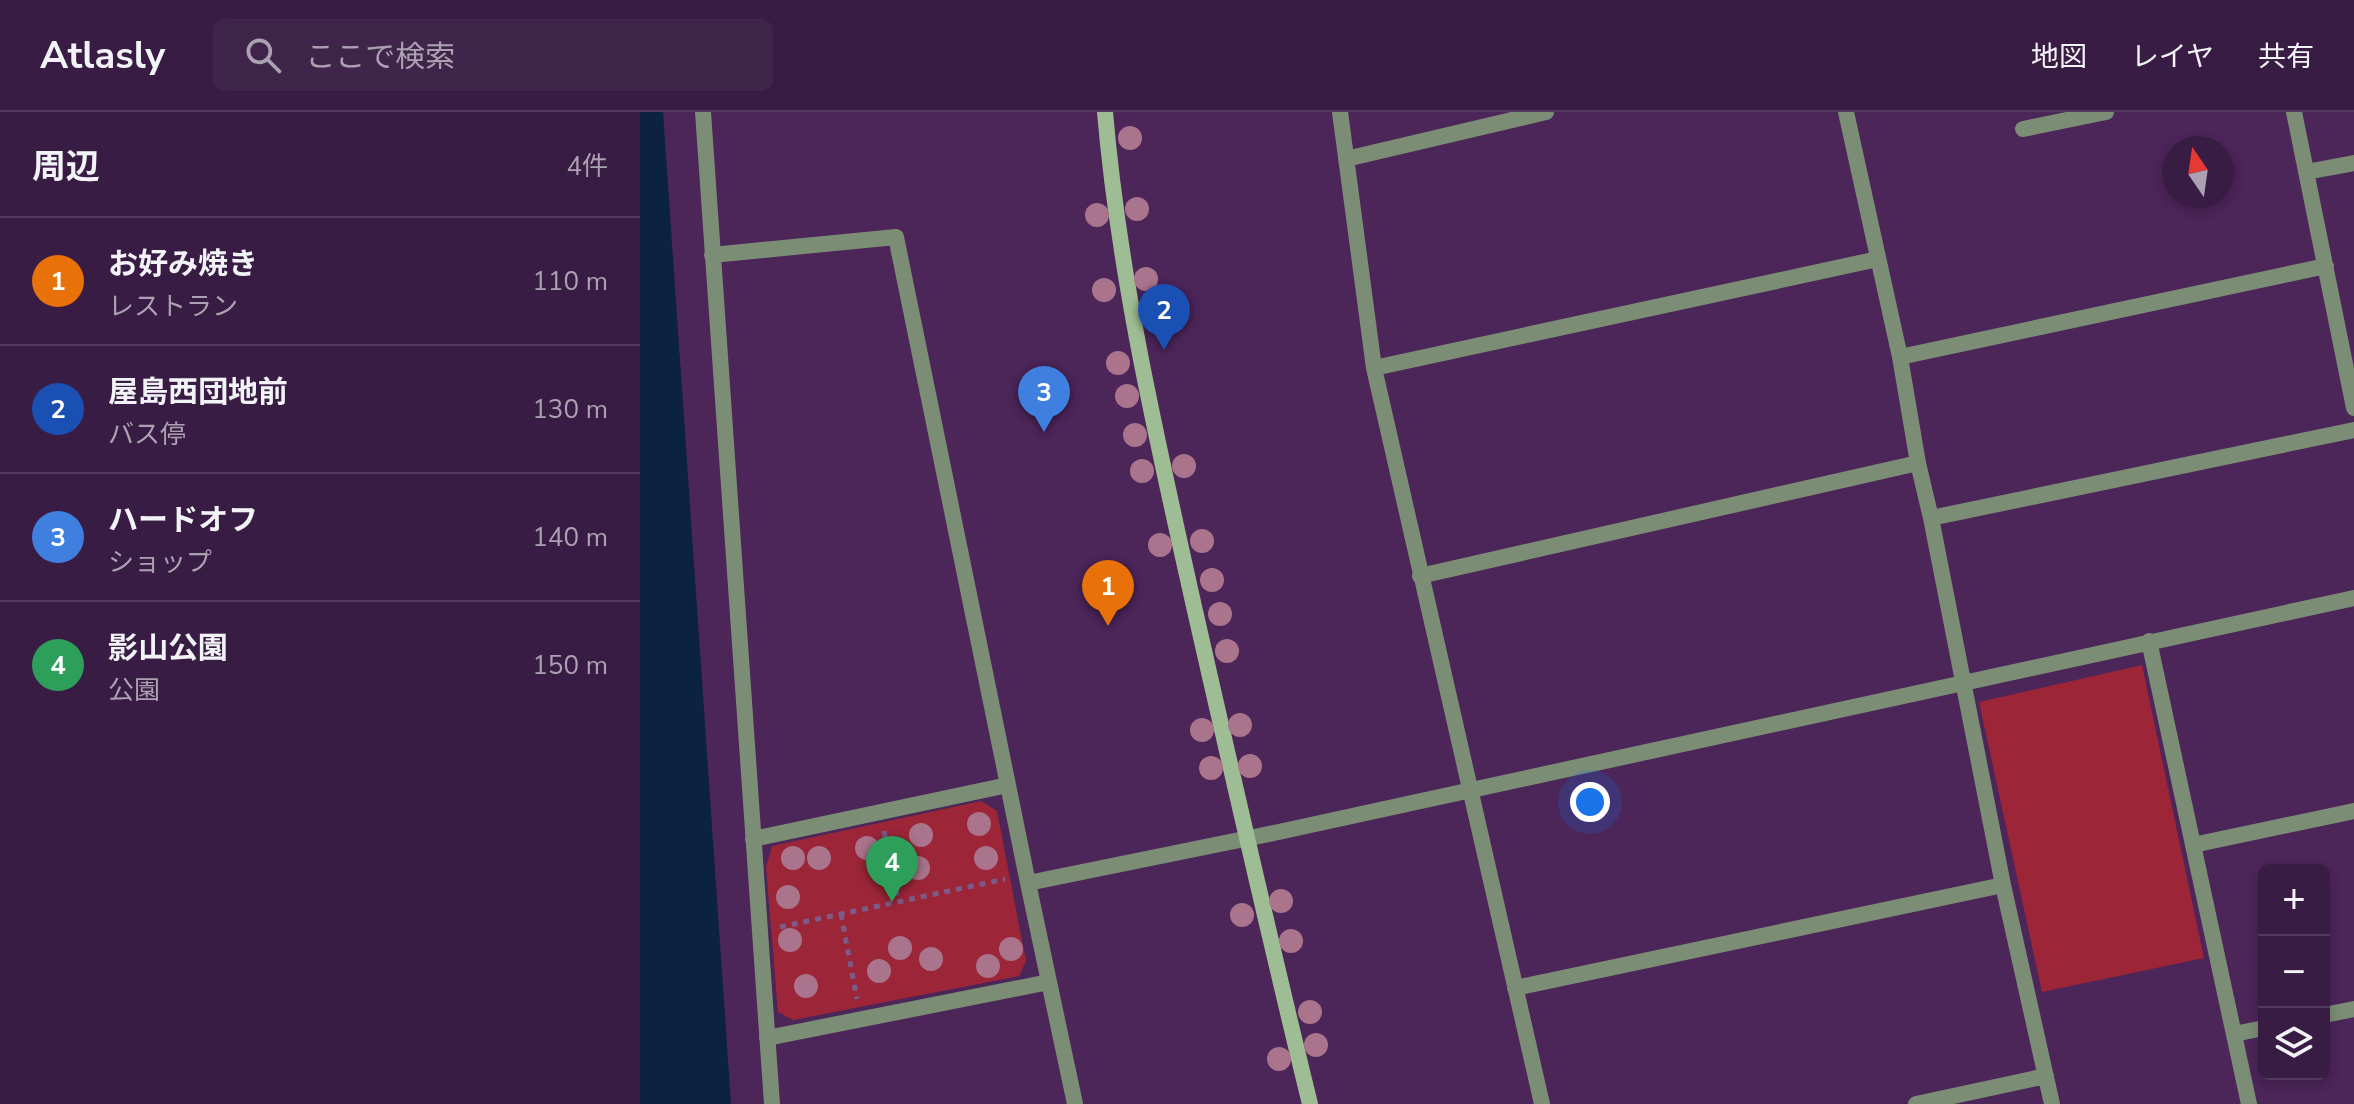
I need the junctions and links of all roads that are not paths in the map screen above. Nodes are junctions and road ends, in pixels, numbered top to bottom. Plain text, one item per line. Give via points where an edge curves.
1 (703, 112) edge
2 (1105, 112) edge
3 (1340, 112) edge
4 (1546, 112) edge
5 (1846, 112) edge
6 (2106, 112) edge
7 (2294, 112) edge
8 (2023, 129) dead end
9 (1346, 159) junction
10 (2354, 163) edge
11 (2306, 172) junction
12 (712, 255) junction
13 (1878, 259) junction
14 (2326, 266) junction
15 (1900, 357) junction
16 (2349, 362) edge
17 (1374, 368) junction
18 (2354, 408) edge
19 (2354, 430) edge
20 (1918, 463) junction
21 (1931, 518) junction
22 (1420, 576) junction
23 (2354, 598) edge
24 (2149, 641) junction
25 (1963, 683) junction
26 (1008, 785) junction
27 (1471, 789) junction
28 (2354, 811) edge
29 (753, 839) junction
30 (1247, 839) junction
31 (2193, 845) junction
32 (1027, 879) junction
33 (2003, 885) junction
34 (1049, 982) junction
35 (1515, 988) junction
36 (2354, 1009) edge
37 (2330, 1014) edge
38 (2258, 1029) edge
39 (2234, 1034) junction
40 (767, 1038) junction
41 (2046, 1076) junction
42 (772, 1104) edge
43 (1075, 1104) edge
44 (1310, 1104) edge
45 (1542, 1104) edge
46 (1916, 1104) edge
47 (2052, 1104) edge
48 (2249, 1104) edge

1 - 12 street
2 - 30 street via 1135,332
3 - 9 street
4 - 9 street
5 - 13 street
6 - 8 street
7 - 11 street
9 - 17 street
10 - 11 street
11 - 14 street
12 - 26 street via 896,237
12 - 29 street
13 - 15 street
13 - 17 street
14 - 15 street
14 - 16 street
15 - 20 street
16 - 18 street
17 - 22 street
19 - 21 street
20 - 21 street
20 - 22 street
21 - 25 street
22 - 27 street
23 - 24 street
24 - 25 street
24 - 31 street
25 - 27 street
25 - 33 street
26 - 29 street
26 - 32 street
27 - 30 street
27 - 35 street
28 - 31 street
29 - 40 street
30 - 32 street
30 - 44 street
31 - 39 street
32 - 34 street
33 - 35 street
33 - 41 street
34 - 40 street
34 - 43 street
35 - 45 street
36 - 37 street
38 - 39 street
39 - 48 street
40 - 42 street
41 - 46 street
41 - 47 street

